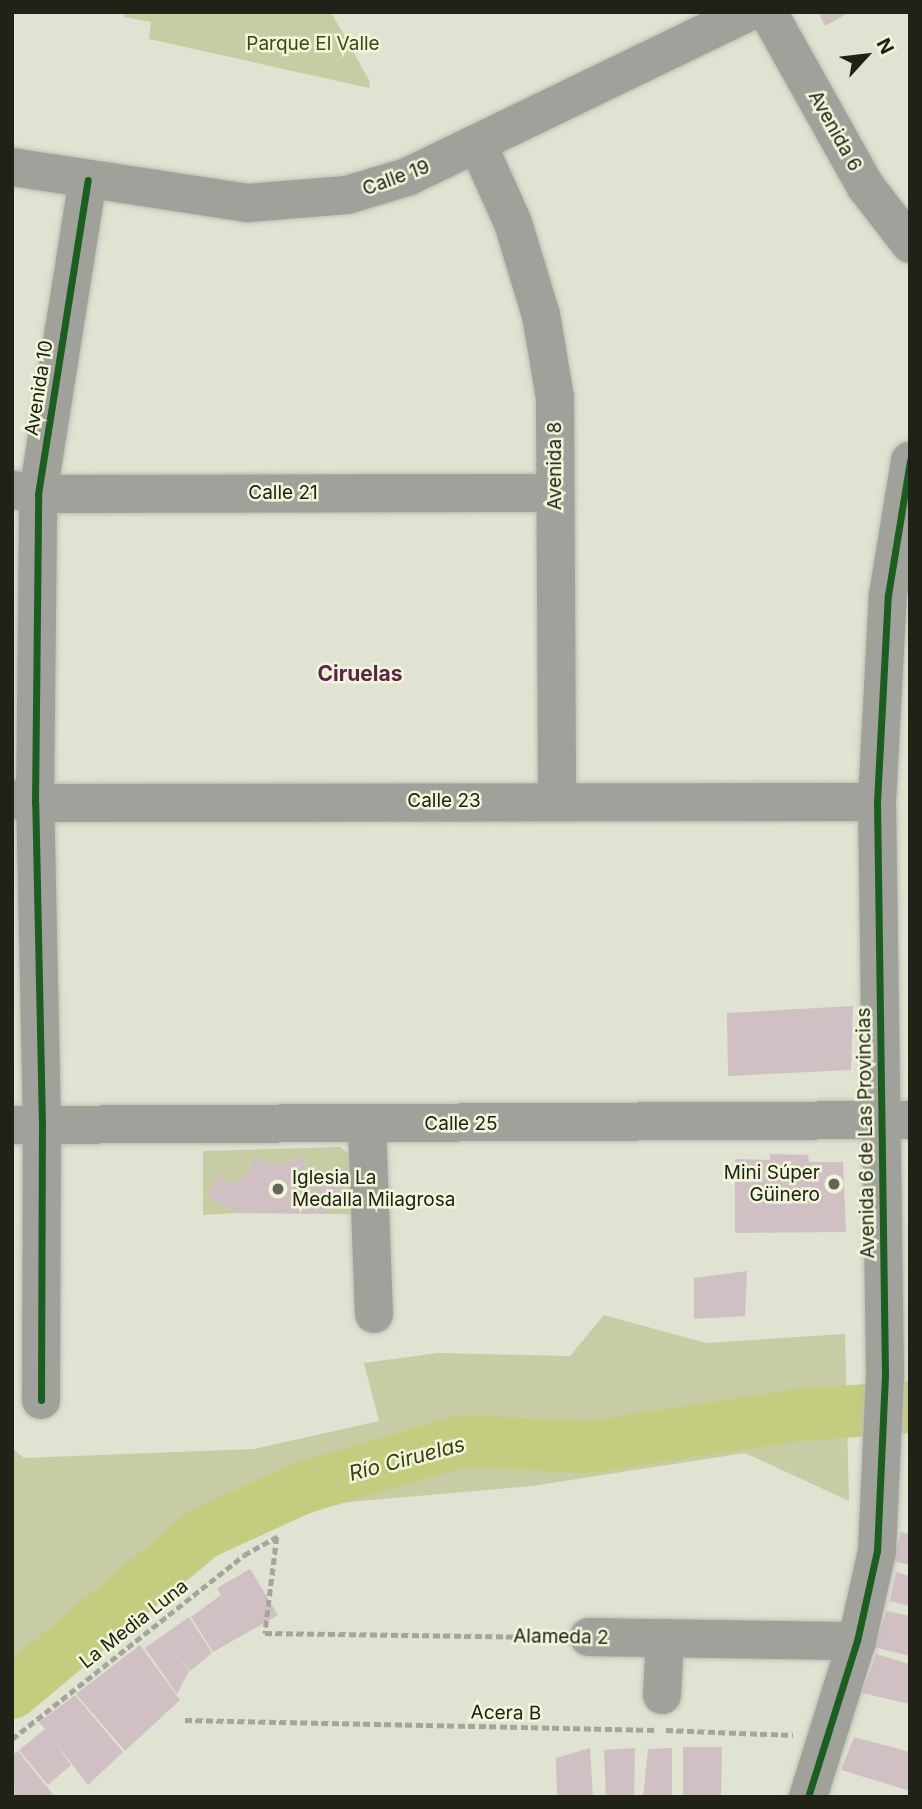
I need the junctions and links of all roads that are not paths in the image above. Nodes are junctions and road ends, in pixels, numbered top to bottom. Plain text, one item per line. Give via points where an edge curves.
1 (748, 12) edge
2 (768, 12) edge
3 (478, 145) junction
4 (12, 167) edge
5 (88, 180) junction
6 (910, 244) edge
7 (910, 461) edge
8 (25, 492) edge
9 (555, 493) junction
10 (558, 800) junction
11 (24, 801) edge
12 (877, 802) junction
13 (895, 1120) edge
14 (27, 1125) edge
15 (367, 1125) junction
16 (374, 1314) dead end
17 (41, 1400) dead end
18 (589, 1637) road end
19 (665, 1638) junction
20 (857, 1641) junction
21 (662, 1695) dead end
22 (808, 1797) edge

1 - 3 street, Calle 19
2 - 6 street, Avenida 6 via 866,187
3 - 5 street, Calle 19 via 379,187 313,201 248,203
3 - 9 street, Avenida 8 via 513,223 541,315 555,398
4 - 5 street, Calle 19
5 - 8 street, Avenida 10
7 - 12 street, Avenida 6 de Las Provincias via 888,595
8 - 9 street, Calle 21
8 - 11 street, Avenida 10
9 - 10 street, Avenida 8
10 - 11 street, Calle 23
10 - 12 street, Calle 23
11 - 14 street, Avenida 10
12 - 13 street, Avenida 6 de Las Provincias
13 - 15 street, Calle 25
13 - 20 street, Avenida 6 de Las Provincias via 877,1551
14 - 15 street, Calle 25
14 - 17 street, Avenida 10
15 - 16 street
18 - 19 street, Alameda 2
19 - 20 street, Alameda 2
19 - 21 street
20 - 22 street, Avenida 6 de Las Provincias

